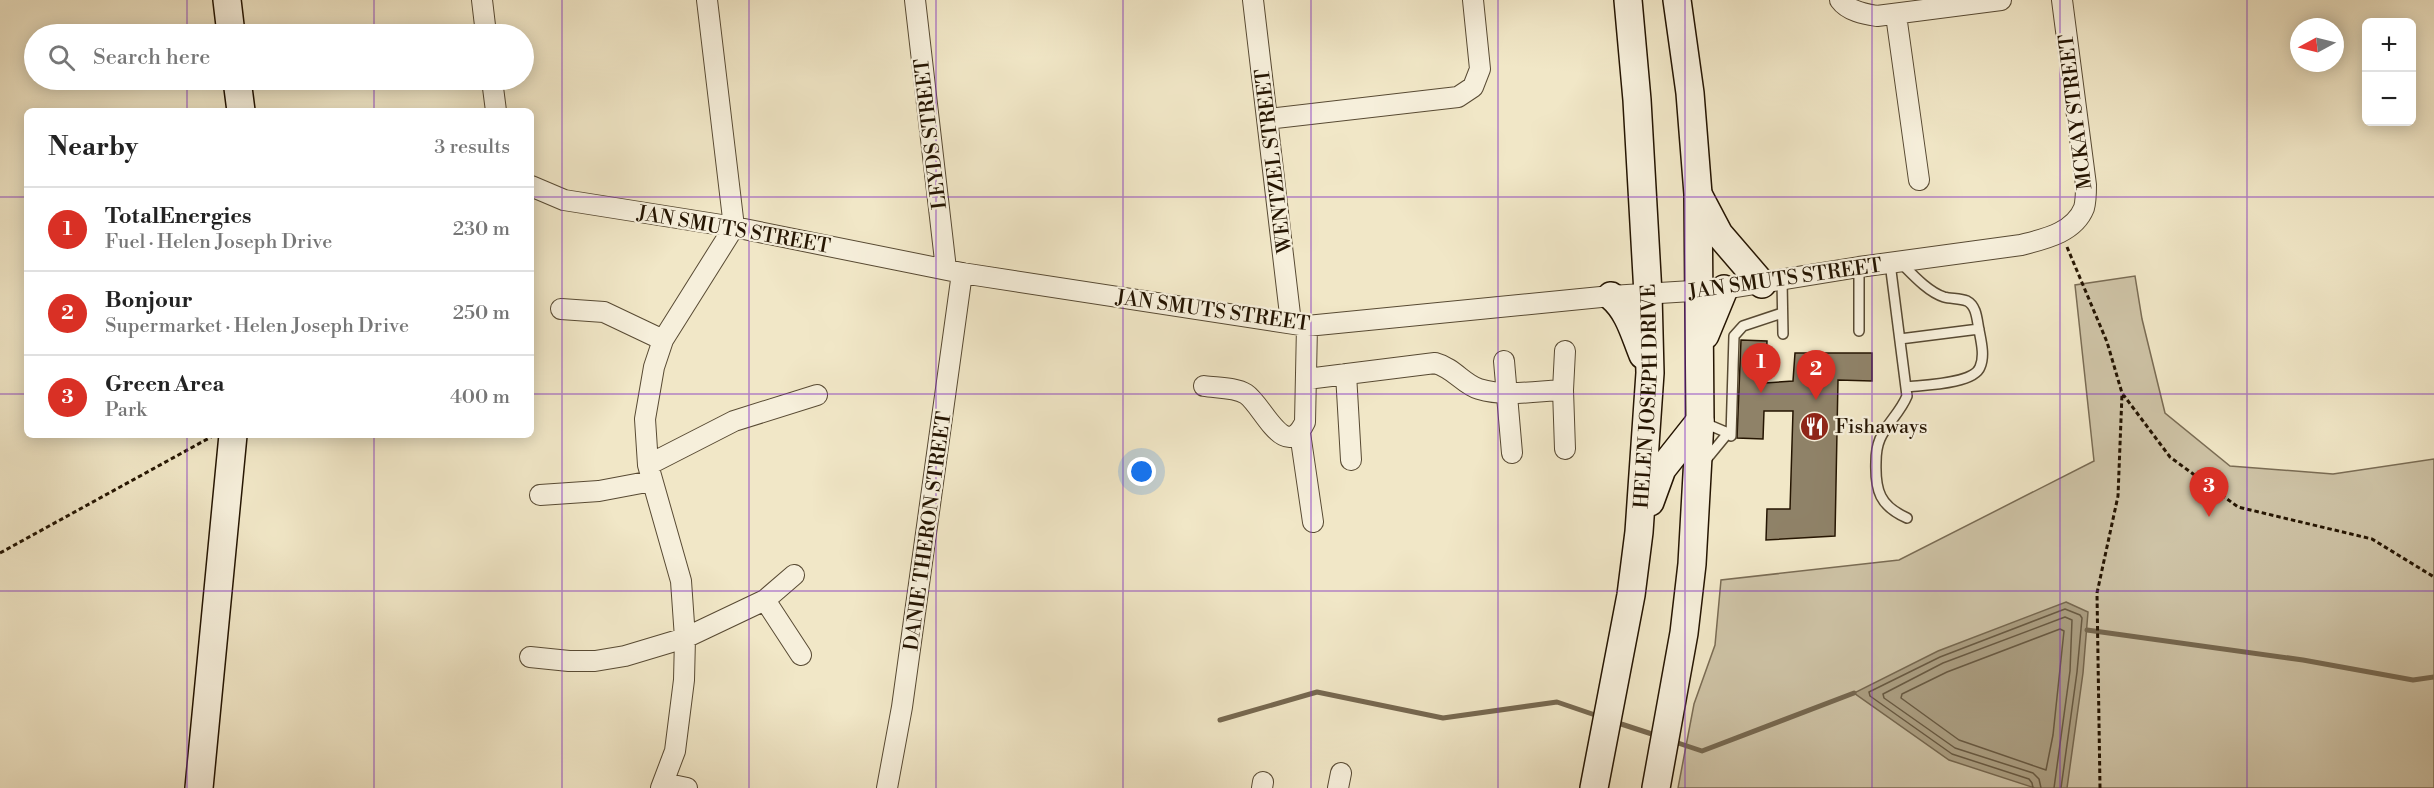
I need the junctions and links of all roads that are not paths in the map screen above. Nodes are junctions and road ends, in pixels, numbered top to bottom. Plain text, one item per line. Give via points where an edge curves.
1 (227, 0) edge
2 (482, 0) edge
3 (707, 0) edge
4 (915, 0) edge
5 (1254, 0) edge
6 (1473, 0) edge
7 (1628, 0) edge
8 (1677, 0) edge
9 (1840, 0) edge
10 (2001, 0) edge
11 (2062, 0) edge
12 (1896, 15) junction
13 (230, 24) edge
14 (485, 24) edge
15 (238, 90) edge
16 (493, 90) edge
17 (241, 108) edge
18 (496, 108) edge
19 (1268, 119) junction
20 (1919, 180) dead end
21 (534, 187) edge
22 (1698, 194) junction
23 (734, 227) junction
24 (2068, 227) joint
25 (1895, 262) junction
26 (1859, 267) junction
27 (954, 271) junction
28 (1772, 282) junction
29 (1712, 290) junction
30 (1648, 294) junction
31 (1611, 296) junction
32 (561, 309) dead end
33 (1782, 313) junction
34 (1299, 324) junction
35 (1978, 329) junction
36 (1859, 331) dead end
37 (1783, 334) dead end
38 (1900, 339) junction
39 (663, 340) junction
40 (1565, 351) dead end
41 (1504, 361) dead end
42 (1650, 373) junction
43 (1346, 374) junction
44 (1307, 379) junction
45 (1204, 386) dead end
46 (1906, 387) junction
47 (1563, 390) junction
48 (1505, 392) junction
49 (817, 395) dead end
50 (1700, 421) junction
51 (1300, 433) junction
52 (1731, 436) dead end
53 (233, 438) edge
54 (1565, 449) dead end
55 (1512, 453) dead end
56 (1352, 460) dead end
57 (650, 473) junction
58 (540, 495) dead end
59 (1907, 518) dead end
60 (1313, 522) dead end
61 (1639, 532) junction
62 (794, 575) dead end
63 (765, 600) junction
64 (685, 638) junction
65 (801, 655) dead end
66 (530, 657) dead end
67 (662, 786) edge
68 (199, 788) edge
69 (687, 788) edge
70 (887, 788) edge
71 (1594, 788) edge
72 (1656, 788) edge

1 - 13 street
2 - 14 street
3 - 23 street
4 - 27 street, LEYDS STREET
5 - 19 street, WENTZEL STREET
6 - 19 street via 1480,69 1473,87 1458,97
7 - 30 street, HELEN JOSEPH DRIVE
8 - 22 street
9 - 12 street via 1859,13
10 - 12 street
11 - 24 street, MCKAY STREET via 2086,185 2085,207
12 - 20 street
15 - 17 street
16 - 18 street
19 - 34 street, WENTZEL STREET
21 - 23 street, JAN SMUTS STREET via 564,200
22 - 28 street via 1719,234
22 - 29 street
23 - 27 street, JAN SMUTS STREET
23 - 39 street
24 - 25 street, JAN SMUTS STREET via 2043,240
25 - 26 street, JAN SMUTS STREET
25 - 35 lane via 1942,296 1967,302 1976,312
25 - 38 lane
26 - 28 street, JAN SMUTS STREET
26 - 36 lane
27 - 34 street, JAN SMUTS STREET
27 - 70 street, DANIE THERON STREET via 902,707
28 - 29 street, JAN SMUTS STREET
28 - 33 lane
29 - 30 street, JAN SMUTS STREET
29 - 50 street via 1700,346
30 - 31 street, JAN SMUTS STREET
30 - 42 street, HELEN JOSEPH DRIVE
31 - 34 street, JAN SMUTS STREET
31 - 42 street via 1629,318
32 - 39 street via 604,312
33 - 37 lane
33 - 52 lane via 1743,326 1734,336
34 - 44 street, WENTZEL STREET
35 - 38 lane
35 - 46 lane via 1982,348 1981,367 1976,375
38 - 46 lane
39 - 57 street via 645,419
40 - 47 street
41 - 48 street
42 - 61 street, HELEN JOSEPH DRIVE
43 - 44 street
43 - 48 street via 1435,363 1479,389
43 - 56 street
44 - 51 street, WENTZEL STREET via 1305,422
45 - 51 street via 1246,394 1276,431 1294,437
46 - 59 lane via 1901,411 1879,440 1875,481 1882,500 1893,512
47 - 48 street
47 - 54 street
48 - 55 street
49 - 57 street via 734,421
50 - 61 street via 1662,469
50 - 72 street via 1684,633
51 - 60 street, WENTZEL STREET
53 - 68 street
57 - 58 street via 599,491
57 - 64 street via 681,581
61 - 71 street, HELEN JOSEPH DRIVE via 1631,595
62 - 63 street
63 - 64 street
63 - 65 street
64 - 66 street via 596,661
64 - 67 street via 675,751
67 - 69 street

